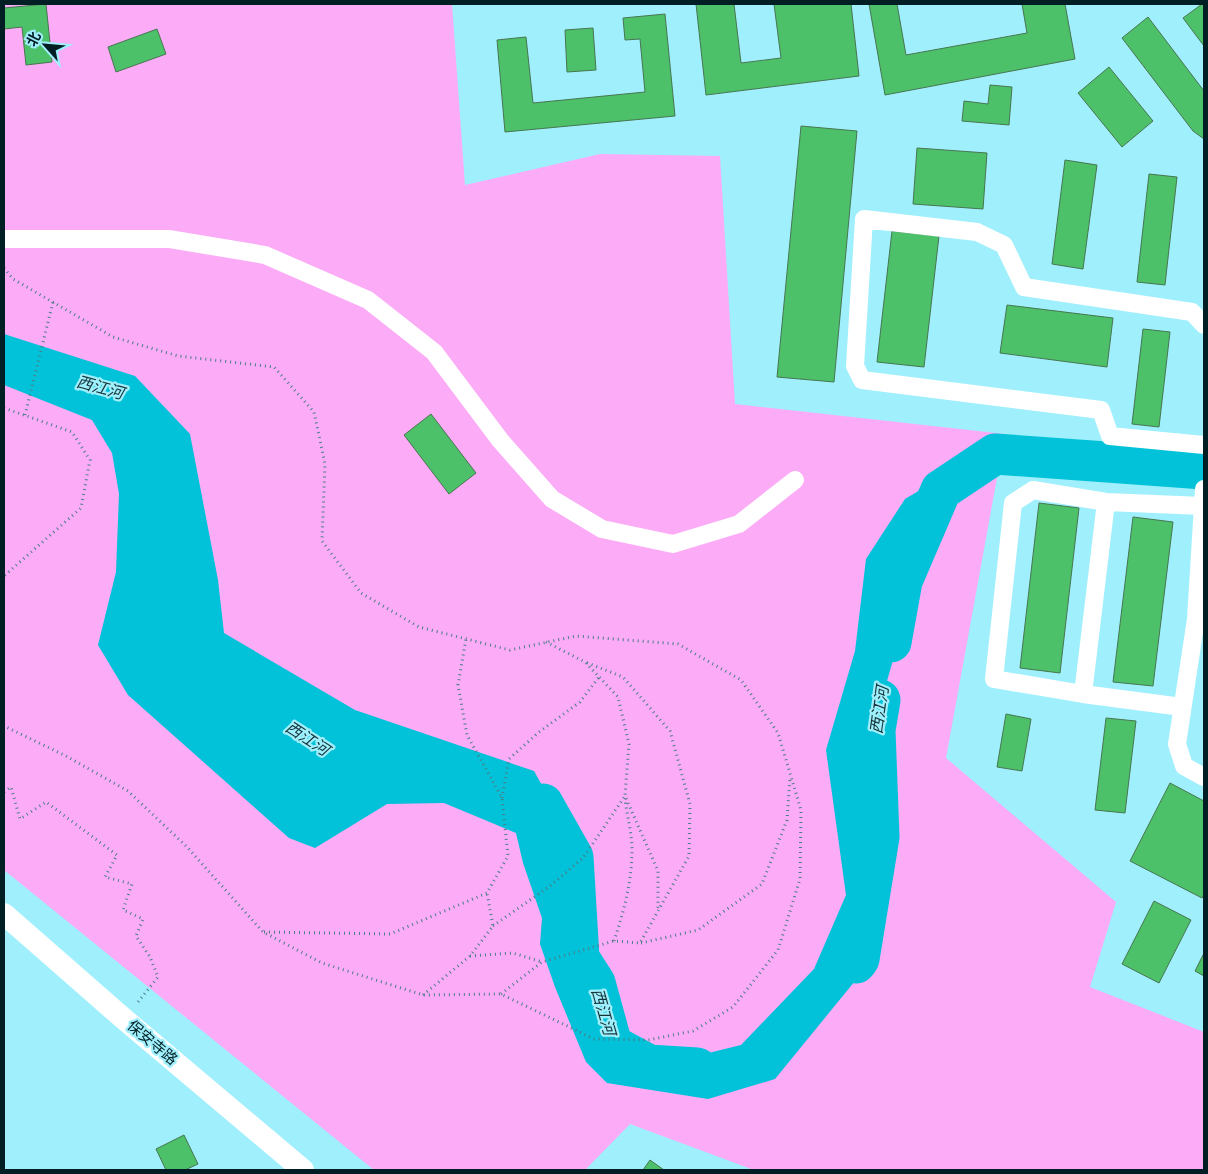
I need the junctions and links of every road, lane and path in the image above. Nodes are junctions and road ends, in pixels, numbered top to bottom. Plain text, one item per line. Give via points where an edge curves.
1 (4, 239) edge
2 (4, 268) edge
3 (54, 302) junction
4 (1204, 325) edge
5 (4, 408) edge
6 (25, 415) junction
7 (1204, 445) edge
8 (795, 480) dead end
9 (1204, 498) edge
10 (1106, 502) junction
11 (4, 576) edge
12 (1200, 619) edge
13 (466, 639) junction
14 (546, 642) junction
15 (585, 662) junction
16 (599, 677) junction
17 (1083, 694) junction
18 (1182, 707) junction
19 (4, 726) edge
20 (790, 775) junction
21 (1204, 777) edge
22 (4, 792) edge
23 (625, 796) junction
24 (502, 798) junction
25 (487, 893) junction
26 (658, 913) junction
27 (4, 914) edge
28 (493, 926) junction
29 (263, 932) junction
30 (614, 941) junction
31 (640, 943) junction
32 (470, 956) junction
33 (542, 962) junction
34 (501, 994) junction
35 (423, 995) junction
36 (124, 1019) junction
37 (303, 1170) edge

1 - 8 street via 170,239 266,255 368,300 434,352 500,440 552,499 602,529 673,544 739,524
2 - 3 path via 13,279
3 - 6 path
3 - 13 path via 113,337 178,356 274,366 314,412 325,464 322,542 361,593 419,627
4 - 7 street via 1192,312 1024,287 1004,245 977,232 864,219 855,366 862,380 1101,410 1110,436
5 - 6 path
6 - 11 path via 72,432 90,460 81,508
9 - 10 street
9 - 12 street
10 - 17 street
10 - 17 street via 1033,490 1013,503 994,679
12 - 18 street
13 - 14 path via 510,650
13 - 24 path via 458,686 466,735
14 - 15 path
14 - 20 path via 576,636 678,644 741,680 778,733
15 - 16 path
15 - 26 path via 623,677 670,731 690,804 689,856
16 - 23 path via 618,697 629,744
16 - 24 path via 580,702 509,759
17 - 18 street
18 - 21 street via 1177,744 1184,766
19 - 29 path via 128,791 187,847
20 - 31 path via 787,820 762,884 698,930
20 - 34 path via 802,810 800,879 778,950 733,1007 694,1030 648,1040 594,1039
22 - 36 path via 11,787 20,819 46,802 117,855 105,877 132,884 122,910 143,919 136,936 158,977
23 - 26 path via 658,871
23 - 28 path via 583,858
23 - 30 path via 632,848 630,881
24 - 25 path via 508,856
25 - 28 path
25 - 29 path via 390,934
26 - 31 path
27 - 36 street, 保安寺路
28 - 32 path
29 - 35 path via 322,963
30 - 31 path
30 - 33 path
32 - 33 path via 513,953
32 - 35 path
33 - 34 path
34 - 35 path
36 - 37 street, 保安寺路

